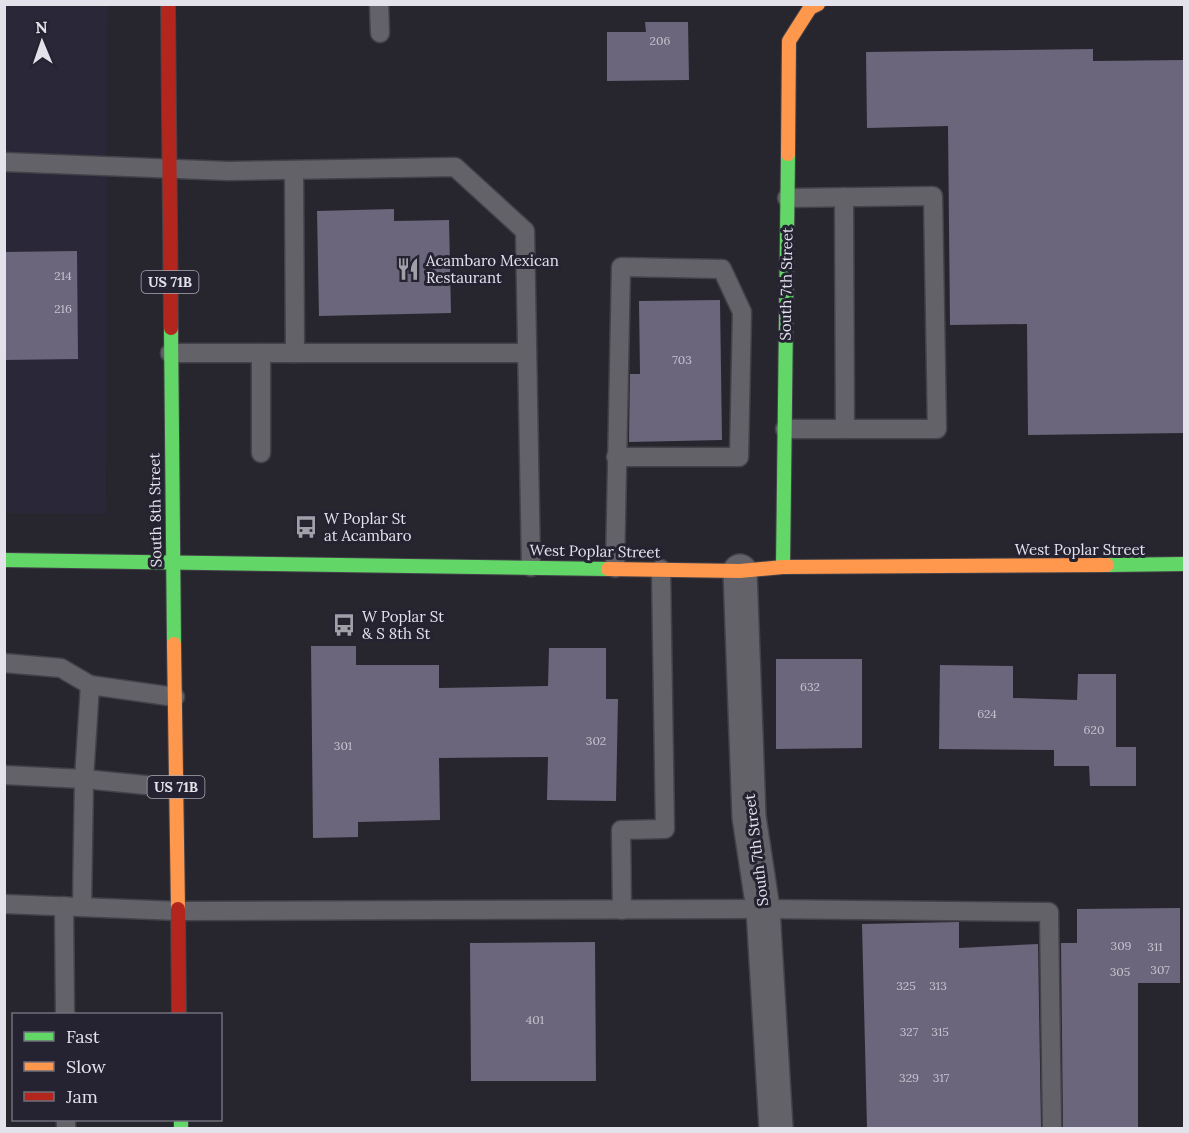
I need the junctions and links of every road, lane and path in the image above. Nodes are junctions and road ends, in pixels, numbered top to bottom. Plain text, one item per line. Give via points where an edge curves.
1 (168, 4) edge
2 (379, 4) edge
3 (811, 6) edge
4 (380, 33) dead end
5 (4, 162) edge
6 (170, 169) junction
7 (294, 170) junction
8 (844, 197) junction
9 (787, 198) junction
10 (170, 353) junction
11 (261, 353) junction
12 (295, 353) junction
13 (527, 353) junction
14 (784, 429) junction
15 (846, 429) junction
16 (261, 453) dead end
17 (616, 457) junction
18 (4, 560) edge
19 (172, 561) junction
20 (1185, 564) edge
21 (531, 567) junction
22 (783, 567) junction
23 (615, 568) junction
24 (662, 569) junction
25 (740, 571) junction
26 (4, 663) edge
27 (90, 685) junction
28 (175, 697) junction
29 (4, 775) edge
30 (84, 779) junction
31 (176, 788) junction
32 (4, 904) edge
33 (73, 907) junction
34 (763, 909) junction
35 (622, 910) junction
36 (178, 911) junction
37 (65, 1013) edge
38 (179, 1013) edge
39 (776, 1128) edge
40 (1052, 1128) edge

1 - 6 street, South 8th Street / US 71B
2 - 4 lane
3 - 9 street, South 7th Street via 789,41
5 - 6 lane
6 - 7 lane
6 - 10 street, South 8th Street / US 71B
7 - 12 lane
7 - 13 lane via 455,167 525,231
8 - 9 lane
8 - 15 lane
8 - 15 lane via 933,196 937,429
9 - 14 street, South 7th Street
10 - 11 lane
10 - 19 street, South 8th Street / US 71B
11 - 12 lane
11 - 16 lane
12 - 13 lane
13 - 21 lane
14 - 15 lane
14 - 22 street, South 7th Street
17 - 17 lane via 739,457 742,312 722,269 621,267
17 - 23 lane
18 - 19 street, West Poplar Street
19 - 21 street, West Poplar Street
19 - 28 street, South 8th Street / US 71B
20 - 22 street, West Poplar Street
21 - 23 street, West Poplar Street
22 - 25 street, West Poplar Street
23 - 24 street, West Poplar Street
24 - 25 street, West Poplar Street
24 - 35 lane via 665,829 621,830
25 - 34 street, South 7th Street via 749,817
26 - 27 lane via 61,668
27 - 28 lane
27 - 30 lane
28 - 31 street, South 8th Street / US 71B
29 - 30 lane
30 - 31 lane
30 - 33 lane
31 - 36 street, South 8th Street / US 71B
32 - 33 lane
33 - 36 lane
33 - 37 lane
34 - 35 lane
34 - 39 street, South 7th Street
34 - 40 lane via 1049,912
35 - 36 lane
36 - 38 street, South 8th Street / US 71B

